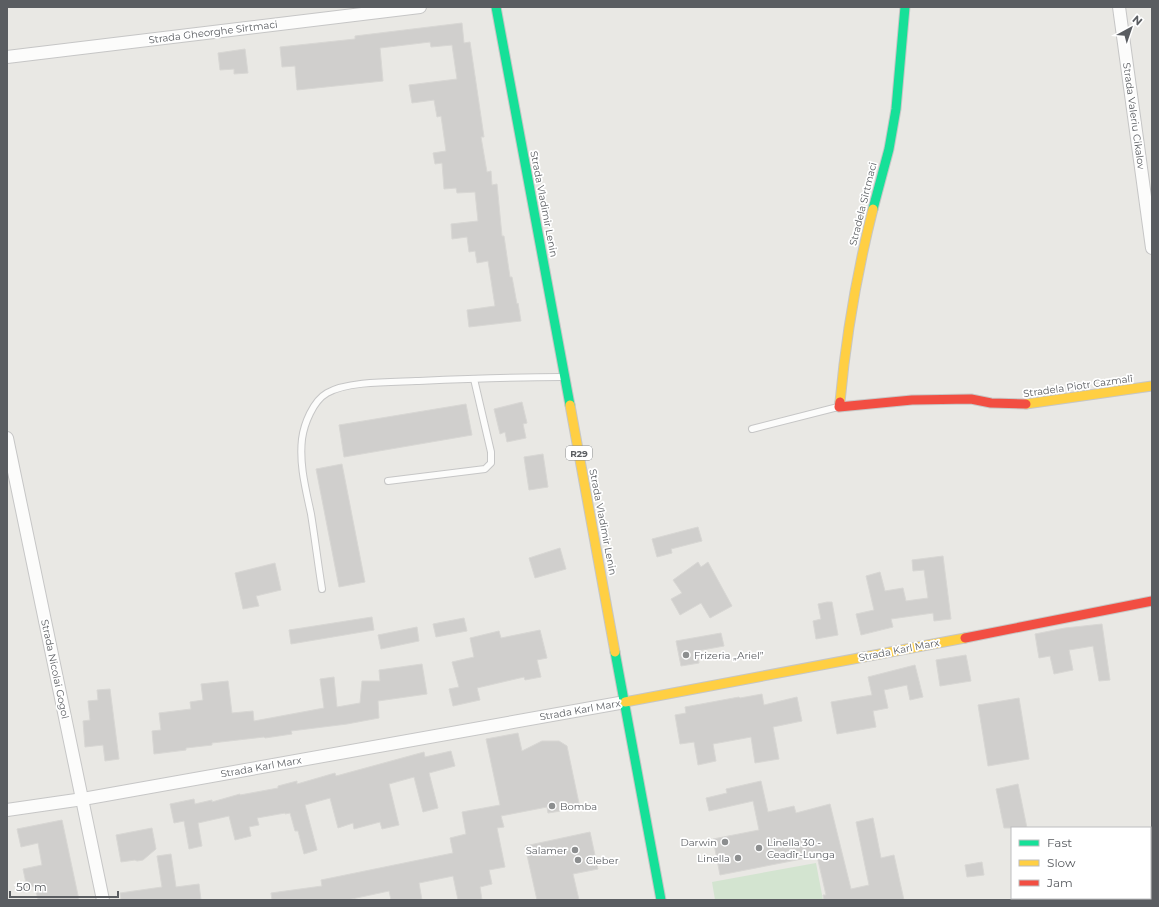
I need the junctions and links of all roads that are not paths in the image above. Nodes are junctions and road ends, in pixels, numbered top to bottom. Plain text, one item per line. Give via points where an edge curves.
1 (420, 7) edge
2 (496, 7) edge
3 (905, 7) edge
4 (1118, 7) edge
5 (7, 57) edge
6 (1152, 248) edge
7 (565, 377) junction
8 (474, 378) junction
9 (1152, 386) edge
10 (839, 407) junction
11 (752, 429) dead end
12 (7, 438) edge
13 (388, 481) dead end
14 (322, 589) dead end
15 (1152, 601) edge
16 (625, 702) junction
17 (83, 799) junction
18 (7, 810) edge
19 (103, 900) edge
20 (662, 900) edge

1 - 5 street, Strada Gheorghe Sîrtmaci
2 - 7 street, Strada Vladimir Lenin / R29
3 - 10 street, Stradela Sîrtmaci via 896,109 889,149 861,256 844,354
4 - 6 street, Strada Valeriu Cikalov
7 - 8 lane
7 - 16 street, Strada Vladimir Lenin / R29
8 - 13 lane via 491,452 491,464 485,469
8 - 14 lane via 344,386 326,393 312,409 302,440 302,467
9 - 10 street, Stradela Piotr Cazmalî via 1022,405 971,399 912,400
10 - 11 lane
12 - 17 street, Strada Nicolai Gogol
15 - 16 street, Strada Karl Marx
16 - 17 street, Strada Karl Marx
16 - 20 street, Strada Vladimir Lenin / R29
17 - 18 street, Strada Karl Marx
17 - 19 street, Strada Nicolai Gogol

